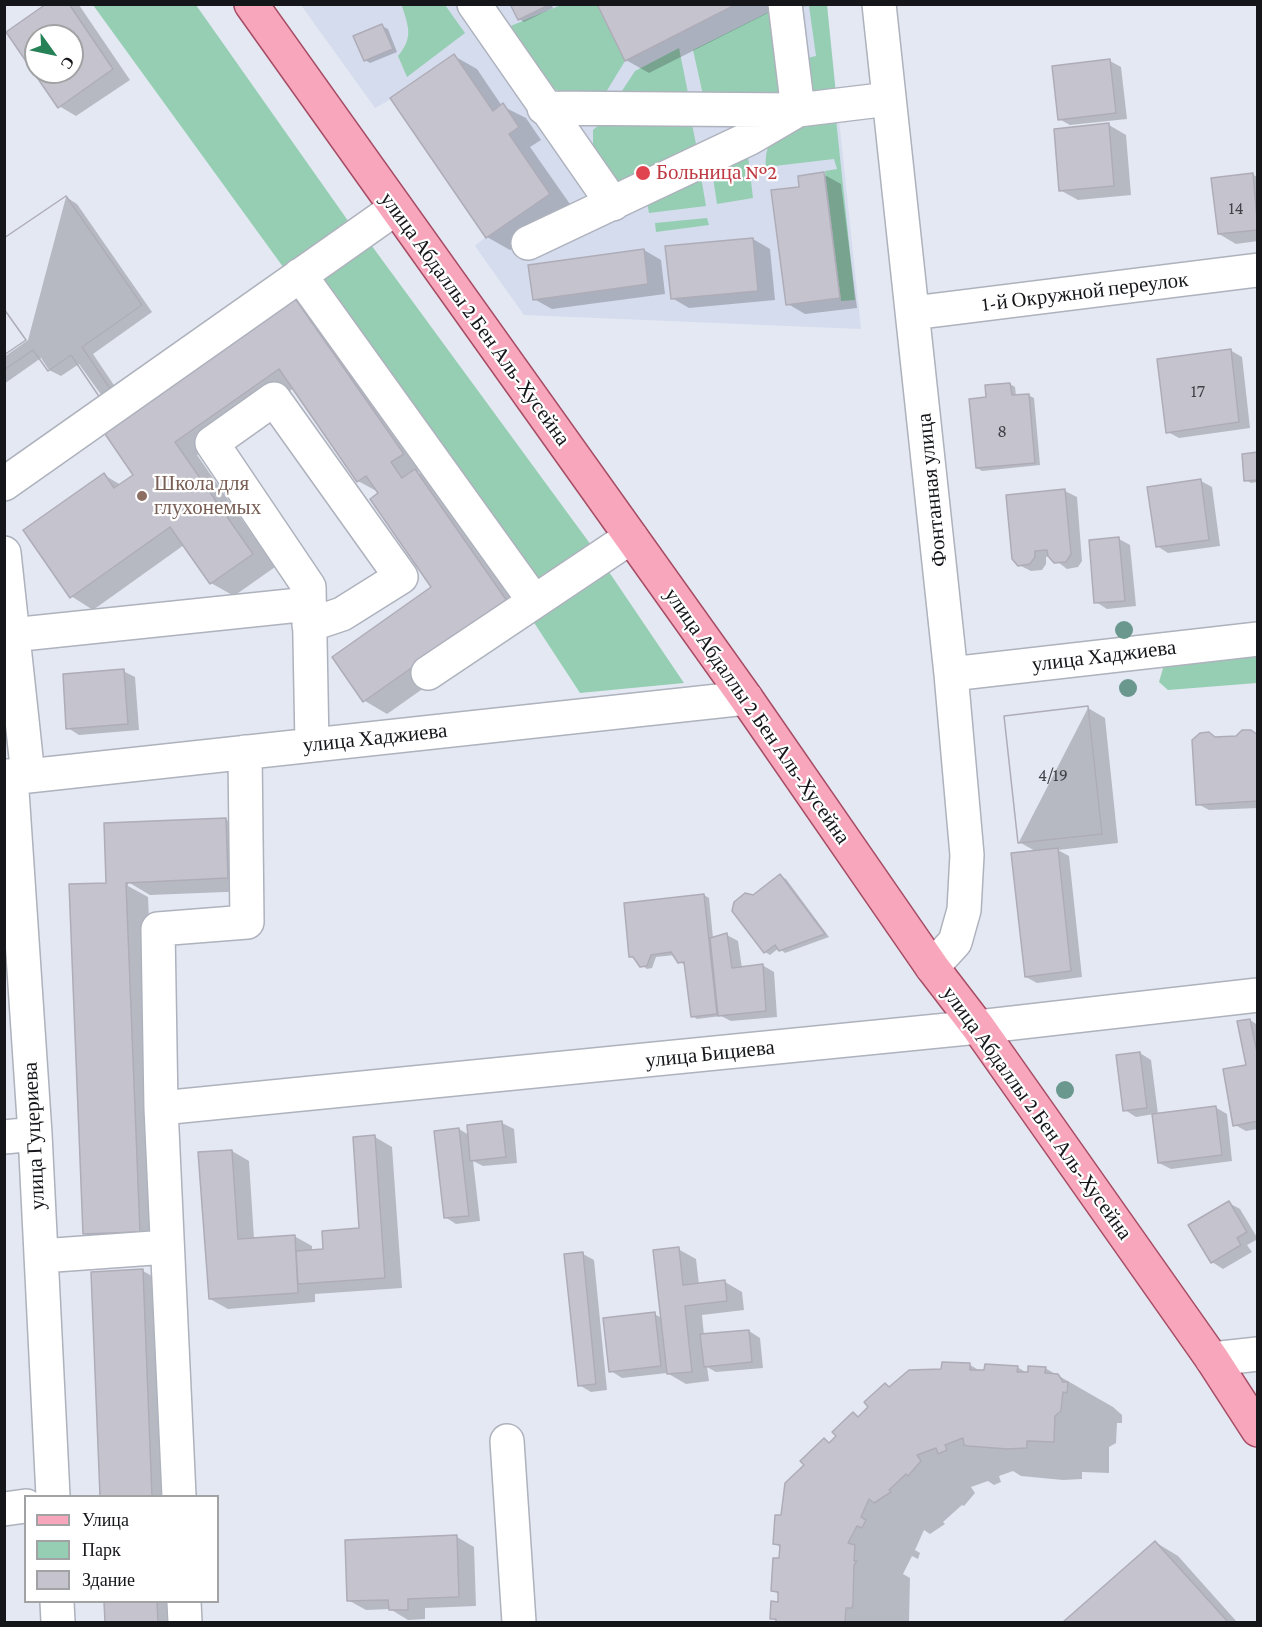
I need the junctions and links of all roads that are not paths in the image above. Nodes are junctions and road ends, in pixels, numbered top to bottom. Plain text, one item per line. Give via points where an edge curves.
1 (251, 4) edge
2 (474, 4) edge
3 (785, 4) edge
4 (879, 4) edge
5 (889, 99) junction
6 (544, 108) junction
7 (798, 110) junction
8 (613, 204) junction
9 (396, 208) junction
10 (528, 243) dead end
11 (1257, 270) edge
12 (300, 275) junction
13 (913, 313) junction
14 (4, 484) edge
15 (631, 537) junction
16 (4, 553) edge
17 (534, 601) junction
18 (309, 615) junction
19 (12, 635) junction
20 (1257, 639) edge
21 (428, 674) dead end
22 (951, 674) junction
23 (746, 698) junction
24 (312, 745) junction
25 (245, 753) junction
26 (14, 776) edge
27 (932, 967) junction
28 (1257, 995) edge
29 (978, 1027) junction
30 (161, 1108) junction
31 (20, 1135) edge
32 (167, 1246) junction
33 (41, 1256) junction
34 (1257, 1354) edge
35 (1212, 1359) junction
36 (1257, 1430) edge
37 (507, 1441) dead end
38 (53, 1495) edge
39 (179, 1495) edge
40 (24, 1506) edge
41 (4, 1509) edge
42 (57, 1603) edge
43 (184, 1603) edge
44 (58, 1623) edge
45 (185, 1623) edge
46 (519, 1623) edge

1 - 9 main road, улица Абдаллы 2 Бен Аль-Хусейна
2 - 6 street
3 - 7 street
4 - 5 street, Фонтанная улица
5 - 7 street
5 - 13 street, Фонтанная улица
6 - 7 street
6 - 8 street
7 - 8 street via 750,138
8 - 10 street
9 - 12 street
9 - 15 main road, улица Абдаллы 2 Бен Аль-Хусейна
11 - 13 street, 1-й Окружной переулок
12 - 14 street
12 - 17 street
13 - 22 street, Фонтанная улица
15 - 17 street
15 - 23 main road, улица Абдаллы 2 Бен Аль-Хусейна
16 - 19 street, улица Гуцериева
17 - 21 street
18 - 18 street via 309,587 212,443 274,399 401,577 342,614
18 - 19 street
18 - 24 street
19 - 26 street, улица Гуцериева
20 - 22 street, улица Хаджиева
22 - 27 street, Фонтанная улица via 967,855 964,910 955,942
23 - 24 street, улица Хаджиева
23 - 27 main road, улица Абдаллы 2 Бен Аль-Хусейна
24 - 25 street, улица Хаджиева
25 - 26 street, улица Хаджиева
25 - 30 street via 247,922 158,929
26 - 31 street, улица Гуцериева
27 - 29 main road, улица Абдаллы 2 Бен Аль-Хусейна
28 - 29 street, улица Бициева
29 - 30 street, улица Бициева
29 - 35 main road, улица Абдаллы 2 Бен Аль-Хусейна
30 - 32 street
31 - 33 street, улица Гуцериева
32 - 33 street
32 - 39 street
33 - 38 street, улица Гуцериева
34 - 35 street
35 - 36 main road, улица Абдаллы 2 Бен Аль-Хусейна
37 - 46 street
40 - 41 street
42 - 44 street
43 - 45 street

